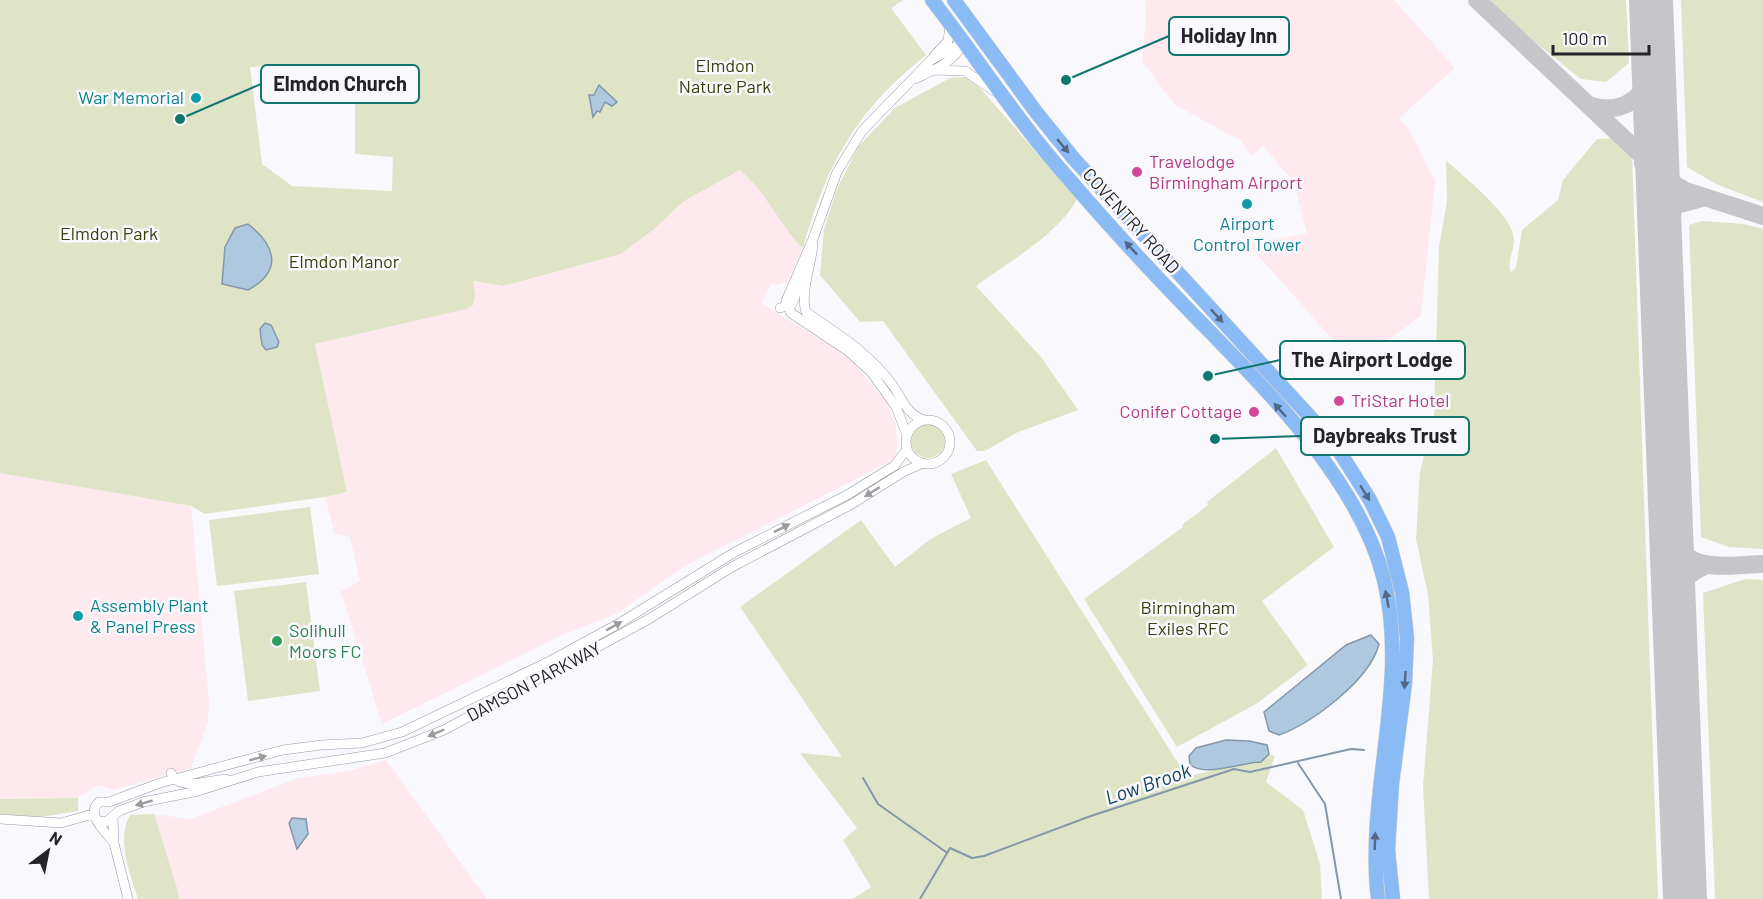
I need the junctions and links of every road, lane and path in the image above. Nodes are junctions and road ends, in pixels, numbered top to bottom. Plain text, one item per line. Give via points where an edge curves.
1 (932, 0) edge
2 (945, 0) edge
3 (954, 0) edge
4 (949, 22) junction
5 (977, 32) junction
6 (964, 42) junction
7 (931, 60) junction
8 (934, 70) junction
9 (912, 80) junction
10 (1005, 100) junction
11 (1066, 176) junction
12 (813, 239) junction
13 (812, 254) junction
14 (783, 308) junction
15 (924, 420) junction
16 (907, 435) junction
17 (907, 449) junction
18 (922, 463) junction
19 (186, 779) junction
20 (235, 779) junction
21 (175, 795) junction
22 (109, 802) junction
23 (113, 816) junction
24 (96, 818) junction
25 (0, 819) edge
26 (114, 843) junction
27 (128, 899) edge
28 (1378, 899) edge
29 (1393, 899) edge

1 - 4 highway, COVENTRY ROAD
2 - 6 highway via 965,30
3 - 5 highway, COVENTRY ROAD
4 - 6 highway, COVENTRY ROAD
4 - 7 street via 948,41
5 - 6 highway
5 - 11 highway via 977,44
5 -> 29 highway, COVENTRY ROAD via 1074,159 1334,443 1388,537 1402,592 1407,638 1388,850
6 - 7 street, DAMSON PARKWAY
6 - 8 street, DAMSON PARKWAY via 955,56
6 - 10 highway, COVENTRY ROAD
7 - 9 street, DAMSON PARKWAY
8 - 9 street, DAMSON PARKWAY
8 - 10 street via 972,74
9 - 12 street, DAMSON PARKWAY via 876,115 845,157
10 - 11 highway, COVENTRY ROAD
28 -> 11 highway, COVENTRY ROAD via 1377,801 1392,688 1390,612 1383,576 1365,528 1320,453
12 - 13 street, DAMSON PARKWAY
12 - 14 street, DAMSON PARKWAY
13 - 14 street via 792,304
13 - 15 street, DAMSON PARKWAY via 804,293 806,312 862,351 880,369 910,413
14 - 16 street via 833,339 862,363 896,407
15 - 16 street via 915,423
15 - 18 street, DAMSON PARKWAY via 938,422 945,428 950,445 940,460
16 - 17 street
17 - 18 street
19 -> 17 street, DAMSON PARKWAY via 283,750 362,743 402,732 618,624 735,552 894,466
18 -> 20 street, DAMSON PARKWAY via 732,567 649,619 444,730 385,753
19 - 20 street
19 - 21 street
19 - 22 street, DAMSON PARKWAY via 173,776
20 - 21 street, DAMSON PARKWAY
21 -> 23 street, DAMSON PARKWAY via 143,802
22 - 23 street via 114,807
22 - 24 street via 96,804
23 - 24 street via 106,822
23 - 26 street
24 - 25 street via 61,824
24 - 26 street
26 - 27 street

